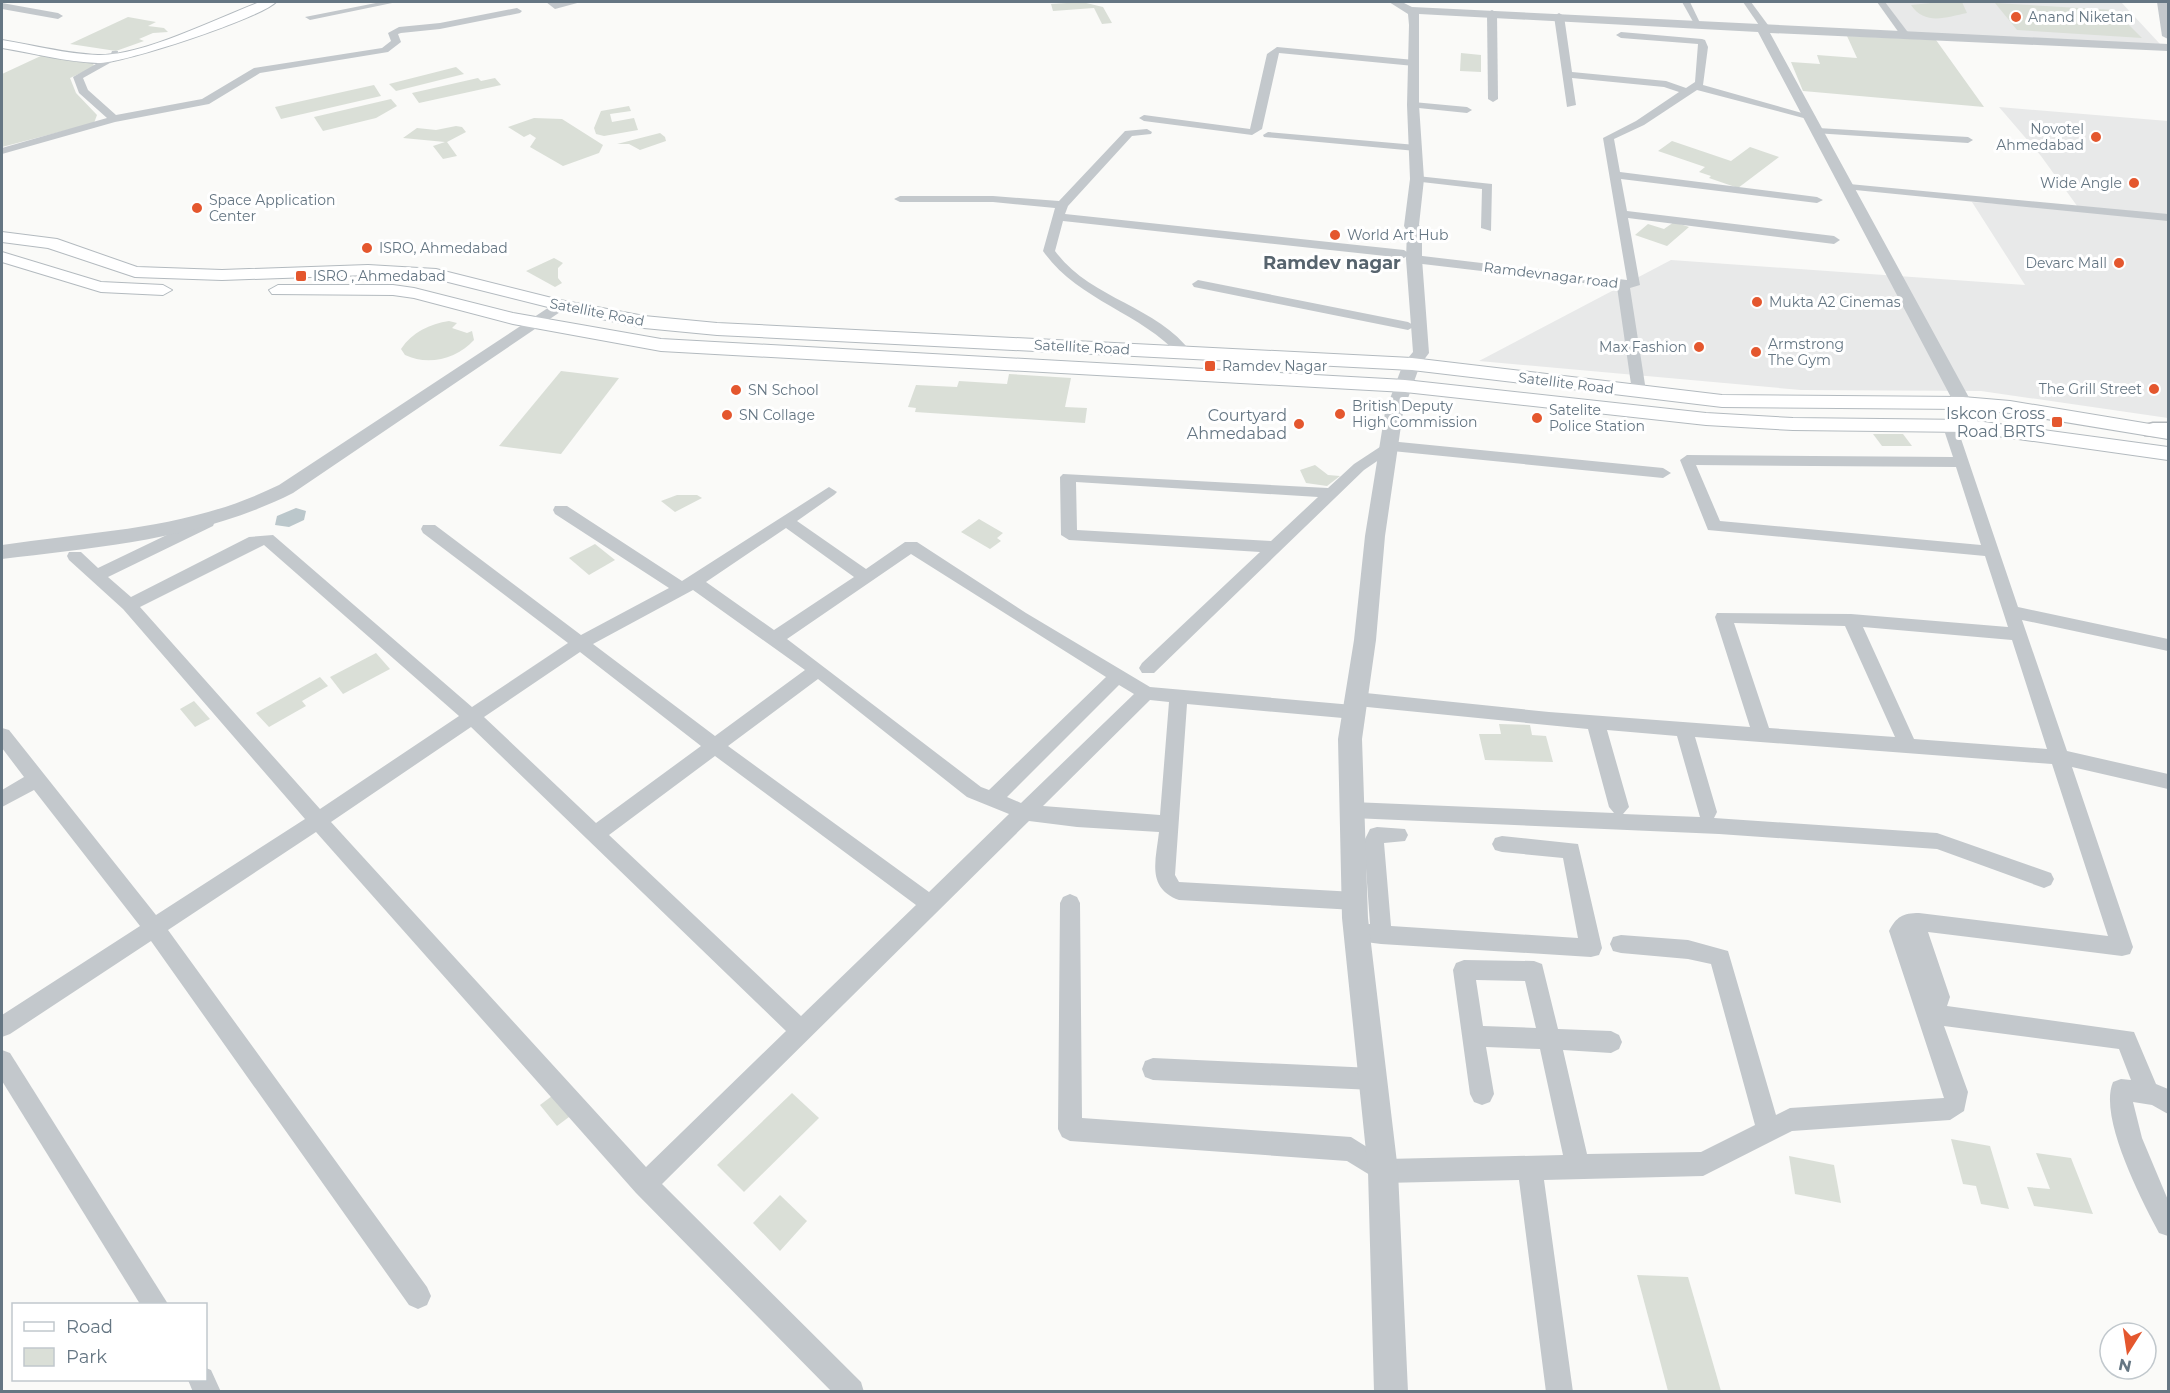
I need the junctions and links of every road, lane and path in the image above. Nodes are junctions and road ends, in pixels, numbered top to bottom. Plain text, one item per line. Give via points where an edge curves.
1 (262, 2) edge
2 (270, 2) edge
3 (393, 2) edge
4 (550, 2) edge
5 (577, 2) edge
6 (1395, 2) edge
7 (1686, 2) edge
8 (1747, 2) edge
9 (1881, 2) edge
10 (2163, 2) edge
11 (2, 6) edge
12 (502, 8) edge
13 (1497, 9) edge
14 (1410, 10) junction
15 (517, 11) dead end
16 (58, 16) dead end
17 (1559, 16) junction
18 (310, 17) dead end
19 (1699, 25) junction
20 (1766, 29) junction
21 (1621, 35) dead end
22 (1905, 35) junction
23 (2169, 36) edge
24 (2, 38) edge
25 (2, 44) edge
26 (2169, 47) edge
27 (114, 55) junction
28 (1414, 63) junction
29 (1567, 75) junction
30 (1691, 89) junction
31 (1494, 99) dead end
32 (1413, 105) junction
33 (1571, 105) dead end
34 (1467, 110) dead end
35 (1811, 117) junction
36 (1144, 118) dead end
37 (114, 119) junction
38 (1818, 131) junction
39 (1147, 132) dead end
40 (1268, 135) dead end
41 (1968, 140) dead end
42 (1416, 148) junction
43 (2, 151) edge
44 (1615, 175) junction
45 (1417, 179) junction
46 (1849, 187) junction
47 (900, 199) dead end
48 (1817, 200) dead end
49 (1060, 211) junction
50 (1622, 214) junction
51 (2169, 218) edge
52 (1487, 228) dead end
53 (2, 237) edge
54 (1834, 240) dead end
55 (2, 257) edge
56 (1409, 257) junction
57 (1198, 284) dead end
58 (1623, 284) junction
59 (553, 304) junction
60 (529, 321) junction
61 (1408, 326) junction
62 (1185, 352) junction
63 (1409, 375) junction
64 (1639, 391) junction
65 (1963, 403) junction
66 (1949, 424) junction
67 (2163, 431) edge
68 (1389, 446) junction
69 (2169, 454) edge
70 (1961, 462) junction
71 (1663, 473) dead end
72 (828, 492) dead end
73 (1332, 493) junction
74 (561, 510) dead end
75 (209, 517) junction
76 (787, 521) junction
77 (429, 529) dead end
78 (2, 547) edge
79 (1275, 547) junction
80 (1991, 551) junction
81 (75, 556) dead end
82 (99, 575) junction
83 (864, 576) junction
84 (688, 585) junction
85 (129, 605) junction
86 (2012, 612) junction
87 (1851, 621) junction
88 (2019, 634) junction
89 (774, 639) junction
90 (580, 643) junction
91 (2169, 645) edge
92 (1148, 668) dead end
93 (818, 670) junction
94 (1118, 676) junction
95 (1146, 693) junction
96 (1179, 695) junction
97 (1355, 705) junction
98 (471, 717) junction
99 (1595, 722) junction
100 (1684, 729) junction
101 (1762, 734) junction
102 (2, 735) edge
103 (1908, 745) junction
104 (714, 746) junction
105 (2060, 757) junction
106 (36, 779) junction
107 (2169, 781) edge
108 (2, 799) edge
109 (991, 800) junction
110 (1618, 807) dead end
111 (1352, 810) junction
112 (1024, 812) junction
113 (1707, 812) dead end
114 (318, 821) junction
115 (1169, 824) junction
116 (596, 834) junction
117 (1398, 835) dead end
118 (1502, 844) dead end
119 (2044, 879) dead end
120 (1355, 901) junction
121 (1070, 903) dead end
122 (930, 904) junction
123 (154, 928) junction
124 (1369, 934) junction
125 (1621, 944) dead end
126 (1928, 1014) junction
127 (2, 1027) edge
128 (800, 1030) junction
129 (1473, 1036) junction
130 (1549, 1038) junction
131 (1611, 1042) dead end
132 (2, 1061) edge
133 (1153, 1069) dead end
134 (1373, 1078) junction
135 (1482, 1094) dead end
136 (2158, 1098) edge
137 (1769, 1131) junction
138 (1578, 1167) junction
139 (1530, 1168) junction
140 (1383, 1171) junction
141 (645, 1184) junction
142 (2169, 1224) edge
143 (417, 1296) dead end
144 (154, 1303) edge
145 (851, 1392) edge
146 (1391, 1392) edge
147 (1560, 1392) edge

1 - 27 main road
2 - 27 main road
3 - 18 street
4 - 5 street via 555,6
6 - 14 street
7 - 19 street
8 - 20 street
9 - 22 street
10 - 23 street
11 - 16 street
12 - 15 street
12 - 37 street via 399,30 393,33 396,42 385,50 257,70 205,102
13 - 14 street
13 - 17 street
13 - 31 street
14 - 28 street via 1415,25
17 - 19 street
17 - 29 street
19 - 20 street
20 - 22 street
20 - 35 street via 1762,29
21 - 30 street via 1702,42 1700,83
22 - 26 street
24 - 27 main road
25 - 27 main road via 90,58
27 - 37 street via 78,77 83,91
28 - 32 street
28 - 36 street via 1277,50 1272,54 1257,129 1252,132
29 - 30 street
29 - 33 street
30 - 35 street
30 - 44 street, Ramdevnagar road via 1640,123 1608,138
32 - 34 street
32 - 42 street
35 - 38 street
37 - 43 street
38 - 41 street
38 - 46 street
39 - 49 street via 1129,133
40 - 42 street
42 - 45 street
44 - 48 street
44 - 50 street, Ramdevnagar road
45 - 52 street via 1488,186
45 - 56 street via 1411,226 1415,230
46 - 51 street
46 - 65 street
47 - 49 street, Ramdevnagar road via 993,199
49 - 56 street, Ramdevnagar road
49 - 62 street via 1049,251 1054,261 1072,277 1161,328
50 - 54 street
50 - 58 street, Ramdevnagar road via 1634,285
53 - 59 main road, Satellite Road via 51,243 135,272 222,275 368,270 436,274
55 - 60 main road, Satellite Road via 108,288 393,290
56 - 58 street, Ramdevnagar road
56 - 61 street
56 - 63 street via 1421,353
57 - 61 street
58 - 64 street
59 - 60 street
59 - 62 main road, Satellite Road via 644,322 717,329
60 - 63 main road, Satellite Road via 661,345
60 - 75 street via 286,489 256,505
61 - 63 street
62 - 63 main road, Satellite Road
63 - 64 main road, Satellite Road
63 - 66 main road, Satellite Road via 1706,419 1793,424
63 - 68 street via 1394,412
64 - 65 main road, Satellite Road via 1722,401
65 - 67 main road, Satellite Road
66 - 69 main road, Satellite Road
66 - 70 street
68 - 71 street
68 - 73 street
68 - 97 street
70 - 80 street
70 - 80 street via 1687,460 1714,526
72 - 76 street
73 - 79 street
73 - 79 street via 1068,477 1069,536
74 - 84 street
75 - 78 street via 154,534
75 - 82 street
76 - 83 street
76 - 84 street
77 - 90 street
79 - 92 street
80 - 86 street
81 - 82 street
82 - 85 street
83 - 89 street
83 - 94 street via 910,546
84 - 89 street
84 - 90 street
85 - 98 street via 255,541 267,539
85 - 114 street
86 - 88 street
86 - 91 street
87 - 88 street
87 - 101 street via 1723,617
87 - 103 street
88 - 105 street
89 - 93 street
90 - 98 street
90 - 104 street
93 - 104 street
93 - 109 street via 974,792
94 - 95 street
94 - 109 street
95 - 96 street
95 - 112 street
96 - 97 street
96 - 115 street
97 - 99 street
97 - 111 street via 1350,739
98 - 114 street
98 - 116 street
99 - 100 street
99 - 110 street
100 - 101 street
100 - 113 street
101 - 103 street
102 - 106 street
103 - 105 street
104 - 116 street
104 - 122 street
105 - 107 street
105 - 126 street via 2122,947 1919,922 1916,929 1939,997
106 - 108 street
106 - 123 street
109 - 112 street
111 - 119 street via 1719,826 1937,841
111 - 120 street
112 - 115 street
112 - 122 street
114 - 123 street
114 - 141 street
115 - 120 street via 1165,876 1172,888 1179,891
116 - 128 street
117 - 124 street via 1377,835 1374,841
118 - 124 street via 1571,850 1591,948
120 - 124 street
121 - 140 street via 1070,1129 1351,1149
122 - 128 street
123 - 127 street
123 - 143 street
124 - 134 street
125 - 137 street via 1699,951 1720,958
126 - 136 street via 2126,1040
126 - 137 street via 1956,1092 1956,1103 1950,1109 1790,1120
128 - 141 street
129 - 130 street
129 - 130 street via 1464,970 1534,971
129 - 135 street
130 - 131 street
130 - 138 street
132 - 144 street
133 - 134 street
134 - 140 street
136 - 142 street via 2121,1090 2120,1101 2155,1197
137 - 138 street via 1703,1164
138 - 139 street
139 - 140 street
139 - 147 street
140 - 146 street
141 - 145 street

